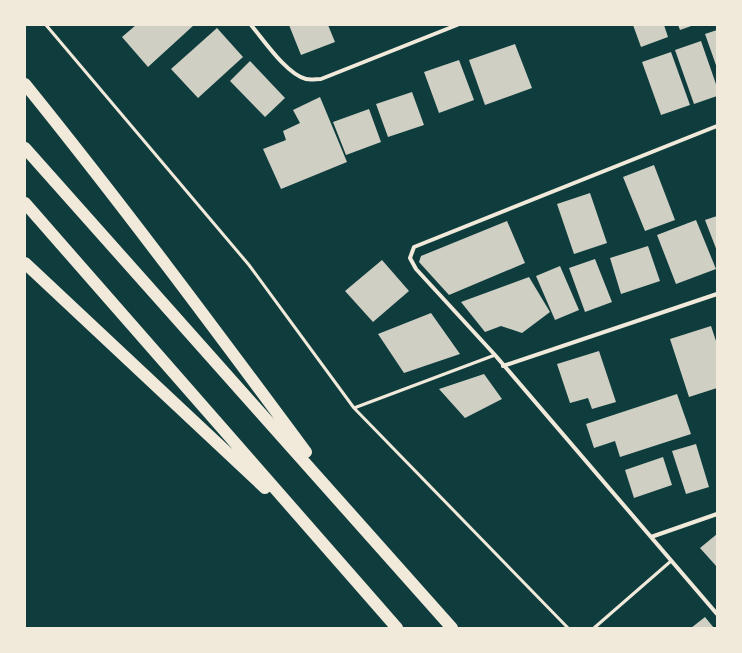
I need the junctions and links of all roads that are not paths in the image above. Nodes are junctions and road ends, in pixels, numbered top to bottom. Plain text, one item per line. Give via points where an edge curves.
1 (46, 25) edge
2 (251, 25) edge
3 (457, 25) edge
4 (25, 84) edge
5 (717, 126) edge
6 (25, 148) edge
7 (25, 203) edge
8 (25, 263) edge
9 (717, 294) edge
10 (495, 355) junction
11 (503, 366) junction
12 (354, 408) junction
13 (349, 510) junction
14 (717, 514) edge
15 (316, 537) junction
16 (651, 537) junction
17 (672, 561) junction
18 (717, 614) edge
19 (398, 628) edge
20 (452, 628) edge
21 (568, 628) edge
22 (594, 628) edge

1 - 12 lane via 249,265
2 - 3 street via 291,71 305,79 321,79
4 - 13 highway via 230,348
5 - 10 street via 414,247 410,258 416,269
6 - 13 highway
7 - 15 highway
8 - 15 highway
9 - 11 street
10 - 11 street
10 - 12 lane
11 - 16 street
12 - 21 lane
13 - 20 highway
14 - 16 street
15 - 19 highway
16 - 17 street
17 - 18 street
17 - 22 lane

